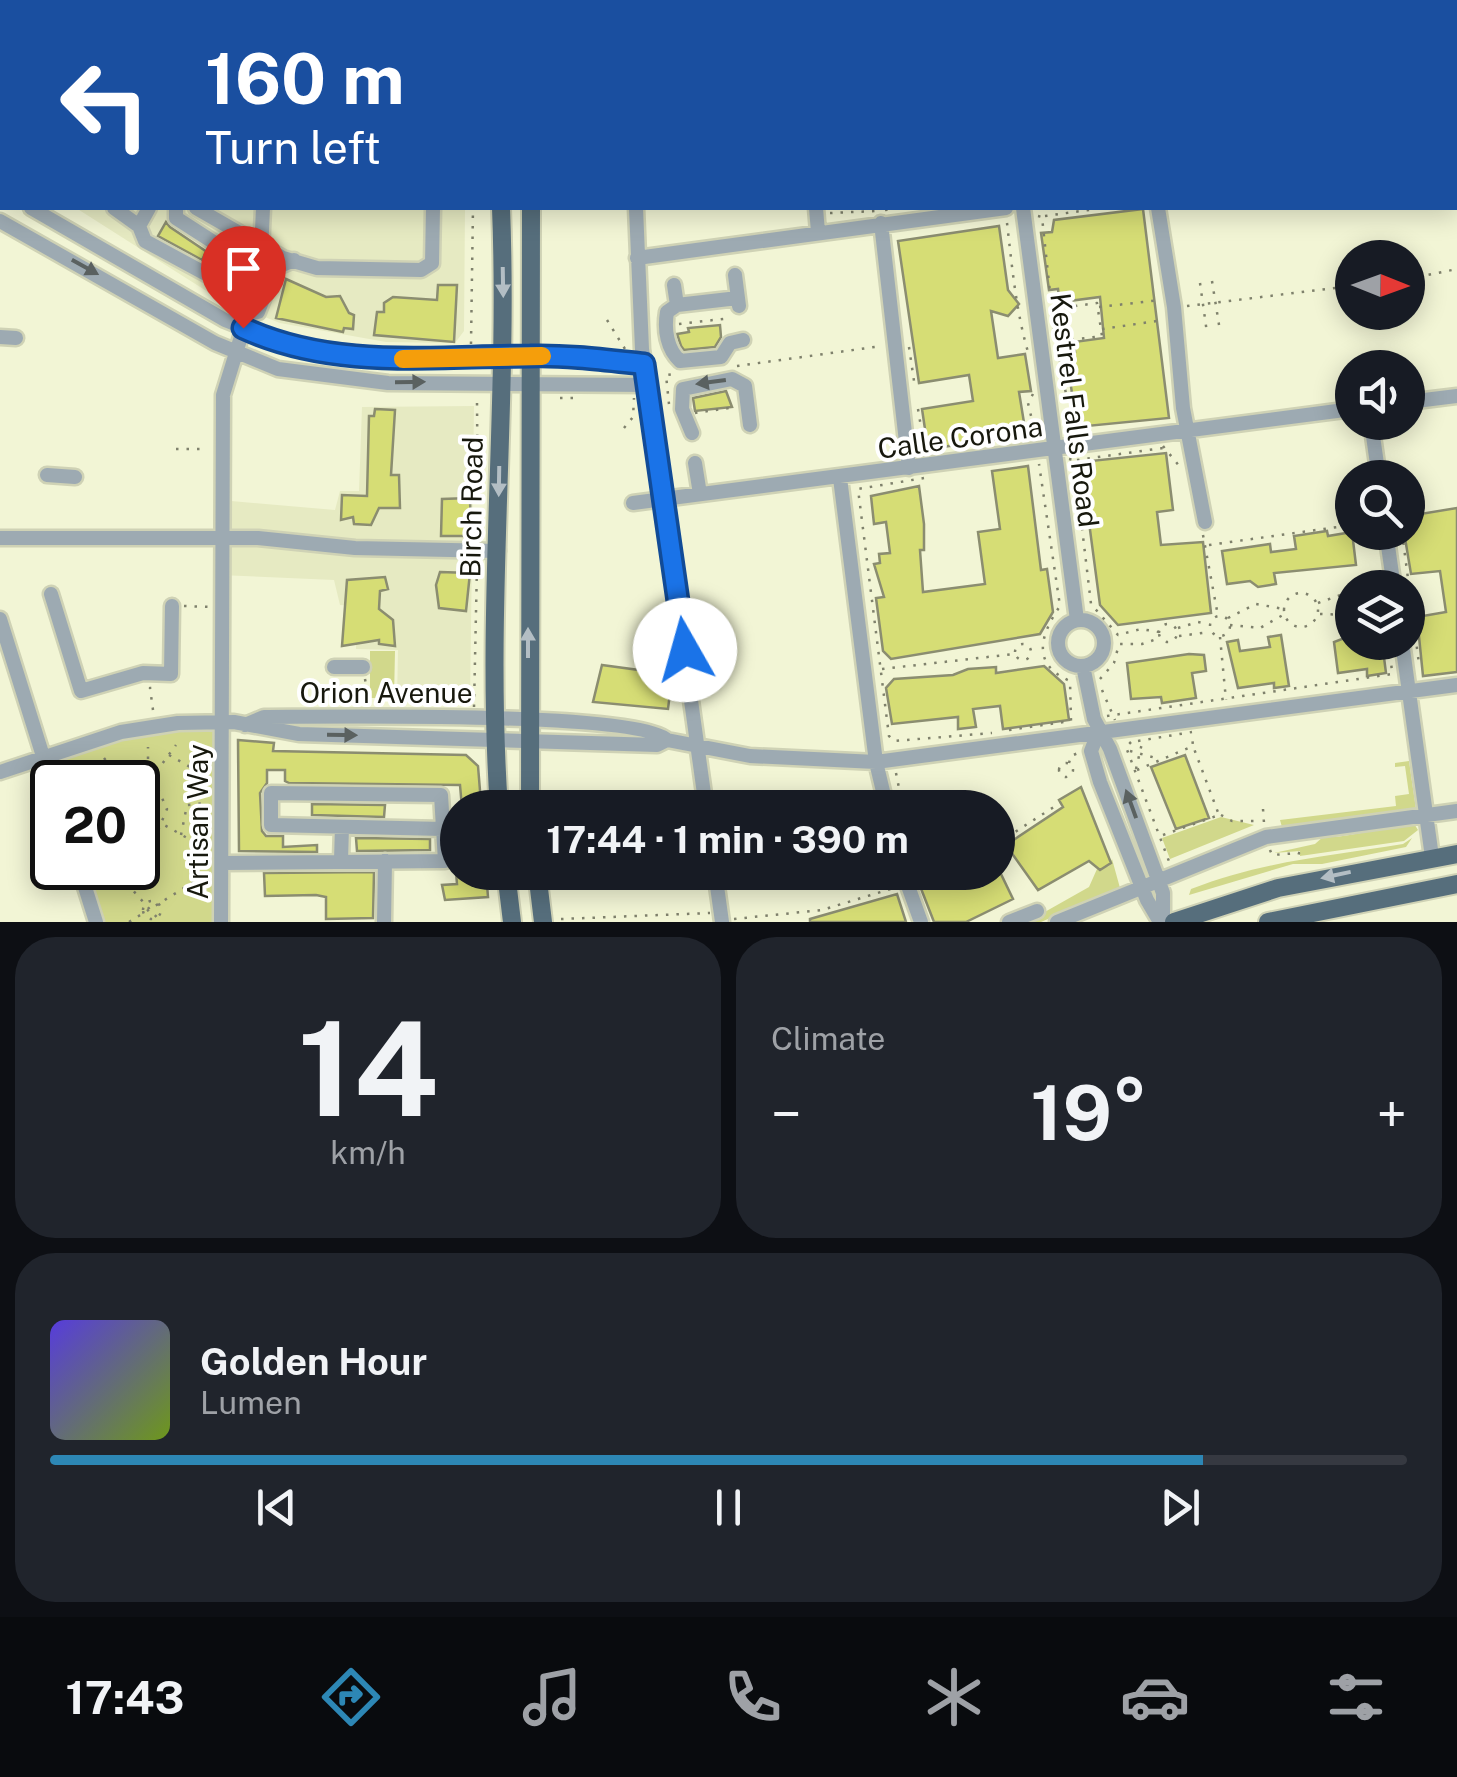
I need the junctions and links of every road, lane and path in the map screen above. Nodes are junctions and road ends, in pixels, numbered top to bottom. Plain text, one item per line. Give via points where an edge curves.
1 (36, 210) edge
2 (117, 210) edge
3 (148, 210) edge
4 (176, 210) edge
5 (199, 210) edge
6 (263, 210) edge
7 (433, 210) edge
8 (473, 210) edge
9 (501, 210) edge
10 (532, 210) edge
11 (636, 210) edge
12 (816, 210) edge
13 (830, 210) edge
14 (882, 210) edge
15 (1075, 210) edge
16 (1158, 210) edge
17 (1009, 213) edge
18 (1034, 213) edge
19 (0, 220) edge
20 (880, 223) junction
21 (139, 226) junction
22 (818, 232) junction
23 (262, 246) junction
24 (637, 258) junction
25 (294, 260) junction
26 (260, 263) junction
27 (1457, 270) edge
28 (734, 275) dead end
29 (1425, 276) edge
30 (1212, 281) dead end
31 (1200, 283) dead end
32 (266, 285) junction
33 (674, 285) dead end
34 (1335, 288) edge
35 (1216, 304) junction
36 (1204, 306) junction
37 (736, 307) junction
38 (1098, 308) junction
39 (1053, 309) junction
40 (1167, 309) junction
41 (676, 311) junction
42 (607, 320) dead end
43 (246, 321) junction
44 (1101, 330) junction
45 (1220, 331) dead end
46 (1207, 333) dead end
47 (0, 338) edge
48 (16, 338) dead end
49 (744, 340) dead end
50 (1060, 342) junction
51 (471, 344) dead end
52 (895, 346) junction
53 (626, 350) dead end
54 (235, 353) junction
55 (502, 356) junction
56 (533, 356) junction
57 (1030, 358) dead end
58 (644, 364) junction
59 (725, 367) dead end
60 (686, 372) dead end
61 (914, 380) dead end
62 (502, 383) junction
63 (532, 384) junction
64 (648, 384) junction
65 (1034, 395) dead end
66 (1457, 396) edge
67 (635, 398) dead end
68 (1425, 400) edge
69 (747, 401) junction
70 (918, 409) dead end
71 (1335, 412) edge
72 (683, 413) junction
73 (750, 425) dead end
74 (624, 428) dead end
75 (692, 433) dead end
76 (1190, 433) junction
77 (1065, 435) dead end
78 (1033, 436) junction
79 (1041, 438) dead end
80 (1015, 439) dead end
81 (1164, 448) dead end
82 (176, 449) dead end
83 (205, 449) dead end
84 (1054, 449) junction
85 (925, 453) dead end
86 (1068, 459) dead end
87 (1074, 460) junction
88 (1045, 462) dead end
89 (695, 464) dead end
90 (909, 468) junction
91 (934, 475) dead end
92 (47, 476) dead end
93 (75, 476) dead end
94 (840, 478) junction
95 (700, 494) junction
96 (665, 498) junction
97 (633, 503) dead end
98 (1205, 522) dead end
99 (1335, 526) edge
100 (220, 537) junction
101 (0, 538) edge
102 (498, 551) junction
103 (51, 594) dead end
104 (1335, 596) edge
105 (1317, 603) junction
106 (172, 606) joint
107 (220, 607) junction
108 (1284, 612) junction
109 (1318, 614) junction
110 (1335, 614) edge
111 (1218, 616) junction
112 (0, 619) edge
113 (1227, 619) junction
114 (1077, 620) junction
115 (1230, 624) junction
116 (1210, 625) junction
117 (1176, 632) junction
118 (1211, 632) junction
119 (1118, 635) junction
120 (1160, 635) junction
121 (1220, 637) junction
122 (1119, 644) junction
123 (1042, 649) junction
124 (1031, 651) junction
125 (1014, 654) junction
126 (1390, 660) edge
127 (1404, 660) edge
128 (1418, 660) edge
129 (334, 666) dead end
130 (1083, 666) junction
131 (363, 667) joint
132 (880, 669) junction
133 (1420, 672) dead end
134 (156, 677) dead end
135 (1457, 685) edge
136 (1408, 690) junction
137 (368, 700) dead end
138 (1226, 700) junction
139 (1230, 708) dead end
140 (153, 710) dead end
141 (1112, 714) junction
142 (495, 719) junction
143 (220, 723) junction
144 (245, 725) junction
145 (1120, 730) junction
146 (527, 732) junction
147 (1098, 732) junction
148 (496, 738) junction
149 (1142, 741) junction
150 (176, 745) dead end
151 (1193, 746) junction
152 (148, 747) dead end
153 (698, 747) junction
154 (1127, 750) junction
155 (1140, 753) junction
156 (1074, 754) dead end
157 (169, 755) junction
158 (44, 757) junction
159 (1158, 758) junction
160 (45, 760) edge
161 (148, 760) edge
162 (876, 762) junction
163 (1069, 764) junction
164 (160, 767) edge
165 (901, 770) dead end
166 (1059, 770) junction
167 (1053, 771) dead end
168 (1135, 771) junction
169 (0, 772) edge
170 (1072, 772) junction
171 (1079, 773) dead end
172 (208, 780) dead end
173 (498, 790) edge
174 (529, 790) edge
175 (704, 790) edge
176 (883, 790) edge
177 (899, 790) edge
178 (160, 794) edge
179 (440, 795) edge
180 (208, 803) dead end
181 (1060, 803) dead end
182 (1263, 809) dead end
183 (1457, 811) edge
184 (1219, 815) junction
185 (1424, 815) junction
186 (162, 824) joint
187 (342, 826) junction
188 (440, 829) edge
189 (1015, 832) edge
190 (181, 835) junction
191 (1160, 836) junction
192 (1268, 844) dead end
193 (1457, 854) edge
194 (1298, 857) dead end
195 (1432, 858) junction
196 (341, 860) junction
197 (385, 861) junction
198 (222, 862) junction
199 (440, 862) edge
200 (1171, 866) dead end
201 (1158, 878) junction
202 (1457, 884) edge
203 (1141, 886) junction
204 (85, 890) edge
205 (133, 890) edge
206 (508, 890) edge
207 (543, 890) edge
208 (717, 890) edge
209 (878, 890) edge
210 (914, 890) edge
211 (159, 903) junction
212 (145, 904) junction
213 (149, 909) junction
214 (1037, 911) dead end
215 (144, 913) junction
216 (721, 917) edge
217 (159, 920) edge
218 (552, 921) edge
219 (576, 921) edge
220 (96, 922) edge
221 (129, 922) edge
222 (221, 922) edge
223 (384, 922) edge
224 (512, 922) edge
225 (921, 922) edge
226 (1010, 922) edge
227 (1057, 922) edge
228 (1162, 922) edge
229 (1174, 922) edge
230 (1268, 922) edge

1 - 43 street
2 - 21 street
3 - 21 street
4 - 21 street via 176,218 222,248 229,271 218,279 208,276 144,240
5 - 23 street
6 - 23 street
7 - 25 street via 428,268 317,268
8 - 51 path
9 -> 55 main road, Birch Road
10 - 56 main road
11 - 24 street
12 - 22 street
13 - 14 path
15 - 18 path
16 - 40 street
17 - 20 street
17 - 57 path via 1020,329
18 - 39 path
18 - 84 street, Kestrel Falls Road
19 -> 54 street
20 - 22 street
20 - 52 street
22 - 24 street
23 - 25 street
23 - 26 street
24 - 58 street
25 - 32 street via 275,268
26 - 32 street
26 - 43 street via 250,278
27 - 29 path
28 - 37 street
30 - 35 path
31 - 36 path
32 - 43 street via 258,312
33 - 41 street
34 - 35 path
35 - 36 path
35 - 45 path
36 - 40 path
36 - 46 path
37 - 41 street
37 - 41 path via 676,325
38 - 39 path via 1097,302
38 - 40 path
38 - 44 path
39 - 50 path
40 - 44 path
40 - 76 street
41 - 49 street via 668,312 666,322 670,352 680,361 720,356 730,343
42 - 53 path
43 - 54 street
43 - 55 street via 288,345 355,356
44 - 50 path via 1102,336
47 - 48 street
50 - 77 path via 1072,432
52 - 59 path
52 - 61 path via 909,344
52 - 90 street
54 -> 62 street via 278,369 348,381
54 - 100 street via 223,395
55 - 56 street
55 - 62 main road, Birch Road
56 - 58 street
56 - 63 main road
58 - 64 street
60 - 72 path via 666,375 670,414
62 - 63 street
62 -> 102 main road, Birch Road
63 - 64 street
146 -> 63 main road
64 - 96 street
65 - 78 path via 1028,403
66 - 68 street
67 - 74 path
69 - 72 path
69 -> 72 street via 744,386 732,378 686,385
69 - 73 street
70 - 85 path
71 - 76 street, Calle Corona
72 - 75 street
76 - 84 street, Calle Corona
76 - 98 street
78 - 79 path
78 - 80 path
81 - 87 path
82 - 83 path
84 - 90 street, Calle Corona
84 - 114 street, Kestrel Falls Road
86 - 87 path
87 - 119 path via 1092,604
88 - 123 path via 1037,464 1060,606 1042,635
89 - 95 street
90 - 94 street, Calle Corona
91 - 132 path via 858,489
92 - 93 street
94 - 95 street, Calle Corona
94 - 162 street
95 - 96 street, Calle Corona
96 - 97 street, Calle Corona
96 - 153 street
99 - 111 path via 1208,545
100 - 101 street
100 - 102 street
100 - 107 street, Artisan Way
102 - 142 main road, Birch Road
103 - 106 street via 82,691 144,673 171,674
104 - 105 path
105 - 108 path via 1299,593 1288,598
105 - 109 path
106 - 107 path
107 - 143 street, Artisan Way
108 - 109 path via 1302,627
108 - 113 path via 1256,604
108 - 115 path via 1260,628
109 - 110 path
111 - 113 path
111 - 116 path
112 - 158 street
113 - 115 path
114 - 130 street via 1059,634 1058,650
114 - 130 street via 1092,622 1104,640 1096,660
115 - 121 path
116 - 117 path via 1198,622
116 - 118 path
117 - 118 path
117 - 120 path via 1170,641
117 - 120 path via 1166,624
118 - 121 path
119 - 120 path via 1141,629
119 - 122 path
120 - 122 path
121 - 138 path
122 - 141 path via 1114,663 1098,680
123 - 124 path
123 - 132 path via 1053,670 1070,680 1071,722 894,741
124 - 125 path via 1025,660
124 - 125 path via 1022,644
125 - 132 path
126 - 138 path via 1392,674
127 - 136 street
128 - 133 path
129 - 131 street
130 - 147 street
131 - 137 path
134 - 140 path
135 - 136 street
136 - 145 street
136 - 185 street
138 - 139 path
138 - 141 path
141 - 145 path
142 - 144 street, Orion Avenue via 264,717
142 - 146 street, Orion Avenue
142 - 148 main road, Birch Road
143 - 144 street, Orion Avenue
143 - 158 street, Orion Avenue via 128,731
143 - 198 street, Artisan Way
144 -> 148 street, Orion Avenue via 299,734
145 - 147 street
146 - 148 street, Orion Avenue
146 - 153 street
146 - 174 main road
147 - 162 street
201 -> 147 street
147 - 203 street via 1091,752
148 - 173 main road, Birch Road
149 - 151 path via 1192,733
149 - 154 path
149 - 155 path
150 - 157 path
151 - 159 path
151 - 184 path
152 - 161 path
153 - 162 street
153 - 175 street
154 - 155 path
154 - 168 path
155 - 159 path
155 - 168 path
156 - 163 path
157 - 164 path
157 - 172 path
158 - 160 street
158 - 169 street, Orion Avenue
159 - 168 path
162 - 176 street
163 - 166 path
163 - 170 path
165 - 177 path
166 - 167 path
166 - 170 path via 1065,776
168 - 191 path
170 - 171 path
178 - 186 path via 166,799
179 - 187 street via 271,793 270,825
180 - 190 path via 186,805
181 - 189 path
182 - 184 path via 1264,824 1256,826
183 - 185 street
184 - 191 path
185 - 195 street
185 - 201 street via 1266,837
186 - 190 path
187 - 188 street
187 - 196 street
190 - 198 path
191 - 200 path
192 - 194 path via 1272,855
193 - 195 main road
195 -> 229 main road via 1278,888
196 - 197 street
196 - 198 street
197 - 199 street
197 - 223 street
198 - 211 path
198 - 222 street, Artisan Way
201 - 203 street
201 - 228 street
202 - 230 main road
203 - 227 street
203 - 228 street
204 - 220 street
205 - 212 path
206 - 224 main road
207 - 218 main road
208 - 216 street
209 - 216 path via 822,910 732,920 731,910
210 - 225 street
211 - 212 path
211 - 213 path
211 - 217 path
212 - 213 path
212 - 215 path
213 - 215 path
213 - 217 path
214 - 226 street
215 - 217 path
215 - 221 path
216 - 219 path
218 - 219 path

